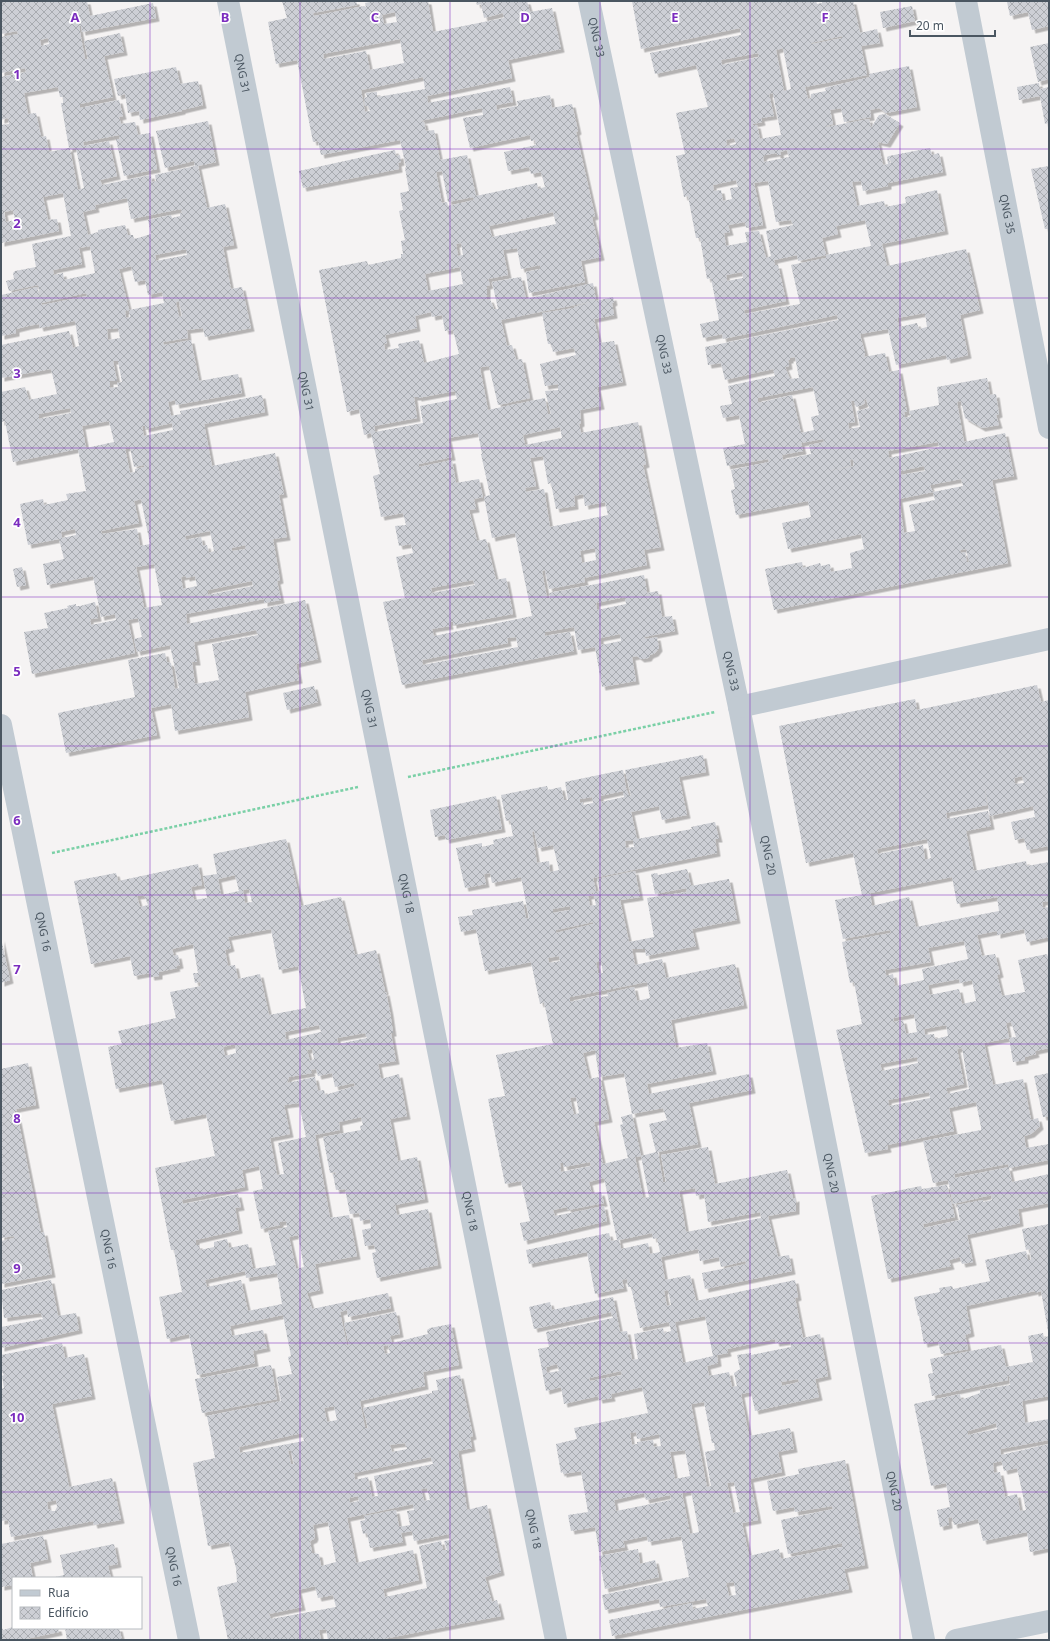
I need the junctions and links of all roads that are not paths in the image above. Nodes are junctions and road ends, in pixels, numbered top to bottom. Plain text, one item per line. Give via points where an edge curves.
1 (228, 1) edge
2 (589, 1) edge
3 (966, 1) edge
4 (1049, 428) edge
5 (1049, 639) edge
6 (739, 707) junction
7 (1, 725) edge
8 (386, 782) joint
9 (1049, 1621) edge
10 (189, 1640) edge
11 (556, 1640) edge
12 (924, 1640) edge
13 (956, 1640) edge

1 - 8 street, QNG 31
2 - 6 street, QNG 33
3 - 4 street, QNG 35
5 - 6 street
6 - 12 street, QNG 20
7 - 10 street, QNG 16
8 - 11 street, QNG 18
9 - 13 street

